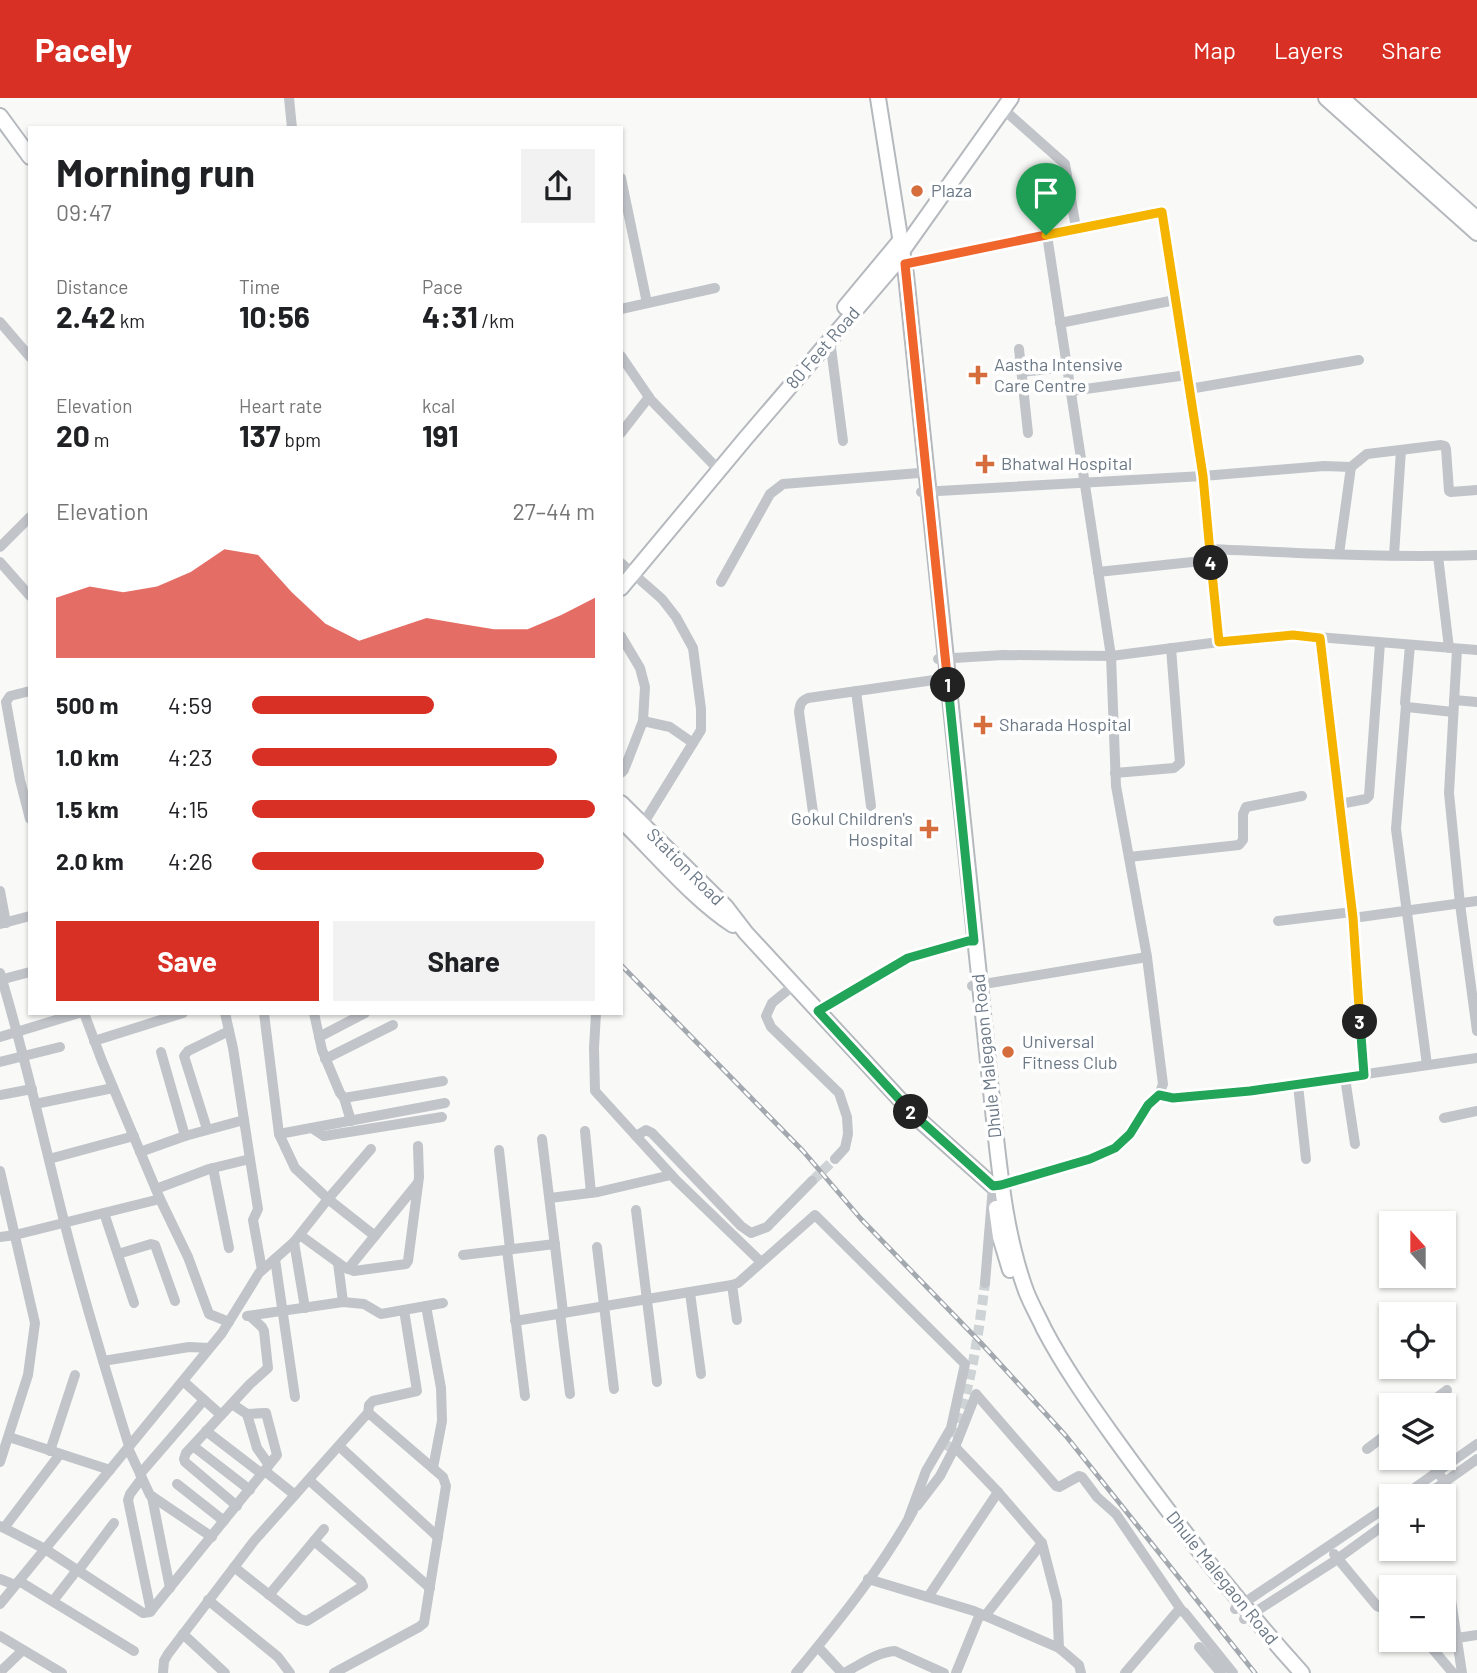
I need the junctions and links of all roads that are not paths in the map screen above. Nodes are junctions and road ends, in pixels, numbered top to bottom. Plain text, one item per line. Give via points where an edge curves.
1 (289, 98) edge
2 (869, 98) edge
3 (878, 98) edge
4 (1326, 98) edge
5 (1342, 98) edge
6 (1005, 102) edge
7 (0, 105) edge
8 (0, 116) edge
9 (292, 126) edge
10 (28, 141) edge
11 (28, 154) edge
12 (623, 188) edge
13 (1477, 219) edge
14 (1076, 228) junction
15 (1477, 233) edge
16 (1046, 235) junction
17 (900, 253) junction
18 (715, 288) dead end
19 (1175, 300) junction
20 (647, 303) junction
21 (623, 309) edge
22 (0, 322) edge
23 (1060, 323) junction
24 (830, 340) junction
25 (1019, 349) dead end
26 (28, 355) edge
27 (623, 359) edge
28 (1359, 360) dead end
29 (1067, 367) junction
30 (1021, 372) junction
31 (1187, 375) junction
32 (1189, 389) junction
33 (1070, 391) junction
34 (649, 397) junction
35 (623, 430) edge
36 (1028, 433) dead end
37 (843, 441) dead end
38 (1401, 450) junction
39 (713, 464) junction
40 (1351, 467) junction
41 (919, 473) junction
42 (1203, 476) junction
43 (1085, 484) junction
44 (1477, 490) edge
45 (925, 492) junction
46 (28, 519) edge
47 (0, 547) edge
48 (1339, 554) junction
49 (1211, 555) junction
50 (1394, 555) junction
51 (1477, 555) edge
52 (1438, 556) junction
53 (0, 562) edge
54 (626, 569) edge
55 (1098, 572) junction
56 (721, 582) dead end
57 (28, 594) edge
58 (1320, 638) junction
59 (623, 639) edge
60 (1219, 642) junction
61 (1380, 643) junction
62 (1410, 645) junction
63 (1171, 648) junction
64 (1453, 648) junction
65 (1477, 650) edge
66 (1111, 656) junction
67 (942, 659) junction
68 (944, 678) junction
69 (856, 691) junction
70 (28, 692) edge
71 (1477, 702) edge
72 (1406, 705) junction
73 (1454, 706) junction
74 (643, 721) junction
75 (693, 743) junction
76 (623, 771) edge
77 (1115, 774) junction
78 (1302, 796) dead end
79 (1340, 804) junction
80 (623, 805) edge
81 (872, 806) dead end
82 (28, 811) edge
83 (814, 818) dead end
84 (623, 822) edge
85 (643, 824) junction
86 (1129, 857) junction
87 (1, 897) edge
88 (1477, 901) edge
89 (1460, 904) junction
90 (1408, 911) junction
91 (1353, 915) junction
92 (28, 917) edge
93 (1278, 921) dead end
94 (3, 923) edge
95 (746, 933) junction
96 (971, 941) junction
97 (1147, 957) junction
98 (28, 972) edge
99 (1, 977) edge
100 (794, 985) junction
101 (976, 986) junction
102 (818, 1011) junction
103 (75, 1015) edge
104 (83, 1015) edge
105 (225, 1015) edge
106 (264, 1015) edge
107 (314, 1015) edge
108 (597, 1015) edge
109 (164, 1016) edge
110 (351, 1017) edge
111 (393, 1025) dead end
112 (16, 1031) junction
113 (229, 1031) junction
114 (1477, 1031) edge
115 (0, 1037) edge
116 (319, 1037) junction
117 (94, 1041) junction
118 (60, 1047) dead end
119 (161, 1052) dead end
120 (24, 1057) junction
121 (1477, 1058) edge
122 (326, 1059) junction
123 (0, 1062) edge
124 (1427, 1065) junction
125 (1364, 1075) junction
126 (1345, 1078) junction
127 (443, 1081) dead end
128 (1297, 1085) junction
129 (113, 1087) junction
130 (32, 1089) junction
131 (0, 1095) edge
132 (1159, 1095) junction
133 (344, 1098) junction
134 (445, 1103) dead end
135 (35, 1104) junction
136 (1477, 1111) edge
137 (442, 1117) dead end
138 (1444, 1118) dead end
139 (244, 1120) junction
140 (351, 1121) junction
141 (312, 1128) junction
142 (207, 1129) junction
143 (584, 1131) dead end
144 (279, 1134) junction
145 (134, 1136) junction
146 (185, 1136) junction
147 (636, 1136) junction
148 (542, 1139) dead end
149 (1355, 1144) dead end
150 (418, 1146) dead end
151 (371, 1149) dead end
152 (499, 1150) dead end
153 (140, 1152) junction
154 (49, 1158) junction
155 (250, 1158) junction
156 (1306, 1158) dead end
157 (835, 1159) tunnel mouth
158 (213, 1168) junction
159 (0, 1171) edge
160 (671, 1175) junction
161 (812, 1181) tunnel mouth
162 (418, 1182) junction
163 (997, 1185) junction
164 (591, 1193) junction
165 (158, 1194) junction
166 (550, 1198) junction
167 (328, 1199) junction
168 (636, 1210) dead end
169 (104, 1213) junction
170 (64, 1223) junction
171 (15, 1235) junction
172 (376, 1236) junction
173 (0, 1237) edge
174 (297, 1238) junction
175 (555, 1244) junction
176 (597, 1247) dead end
177 (229, 1248) dead end
178 (508, 1249) junction
179 (118, 1254) junction
180 (463, 1255) dead end
181 (275, 1259) junction
182 (761, 1262) junction
183 (338, 1263) junction
184 (348, 1269) junction
185 (262, 1270) junction
186 (985, 1283) tunnel mouth
187 (732, 1285) junction
188 (690, 1293) junction
189 (647, 1299) junction
190 (175, 1301) dead end
191 (344, 1302) junction
192 (134, 1303) dead end
193 (443, 1303) dead end
194 (426, 1306) junction
195 (604, 1306) junction
196 (304, 1308) junction
197 (404, 1310) junction
198 (283, 1311) junction
199 (561, 1313) junction
200 (250, 1316) junction
201 (231, 1318) junction
202 (737, 1320) dead end
203 (515, 1321) junction
204 (209, 1348) junction
205 (103, 1361) junction
206 (701, 1374) dead end
207 (75, 1375) dead end
208 (183, 1381) junction
209 (657, 1382) dead end
210 (614, 1389) dead end
211 (1447, 1390) dead end
212 (1443, 1393) edge
213 (570, 1394) dead end
214 (525, 1396) dead end
215 (295, 1397) dead end
216 (204, 1400) junction
217 (232, 1404) junction
218 (247, 1414) junction
219 (221, 1415) junction
220 (368, 1415) junction
221 (206, 1431) junction
222 (9, 1437) junction
223 (1379, 1440) edge
224 (1477, 1444) edge
225 (193, 1446) junction
226 (339, 1446) junction
227 (128, 1447) junction
228 (950, 1448) junction
229 (1367, 1449) dead end
230 (55, 1452) junction
231 (1477, 1459) edge
232 (0, 1462) edge
233 (433, 1468) junction
234 (110, 1470) junction
235 (266, 1470) junction
236 (1436, 1470) edge
237 (141, 1476) junction
238 (1442, 1477) junction
239 (309, 1480) junction
240 (1428, 1484) edge
241 (1436, 1484) edge
242 (177, 1485) dead end
243 (250, 1490) junction
244 (998, 1492) junction
245 (295, 1495) junction
246 (152, 1497) junction
247 (237, 1506) junction
248 (1379, 1512) edge
249 (909, 1517) junction
250 (225, 1521) junction
251 (114, 1523) dead end
252 (2, 1527) edge
253 (324, 1529) dead end
254 (1379, 1529) edge
255 (212, 1537) junction
256 (438, 1537) junction
257 (314, 1541) junction
258 (1042, 1543) junction
259 (1329, 1546) junction
260 (45, 1549) junction
261 (1337, 1559) junction
262 (234, 1567) junction
263 (77, 1570) junction
264 (0, 1579) edge
265 (868, 1579) junction
266 (17, 1583) junction
267 (170, 1588) junction
268 (430, 1588) junction
269 (269, 1595) junction
270 (929, 1597) junction
271 (208, 1600) junction
272 (52, 1601) junction
273 (0, 1604) edge
274 (1379, 1607) edge
275 (151, 1611) junction
276 (1182, 1611) junction
277 (1243, 1612) junction
278 (983, 1615) junction
279 (1456, 1632) edge
280 (183, 1634) junction
281 (1477, 1635) edge
282 (0, 1636) edge
283 (1457, 1638) junction
284 (818, 1647) junction
285 (1199, 1647) dead end
286 (1059, 1648) junction
287 (23, 1650) junction
288 (134, 1651) dead end
289 (1435, 1652) edge
290 (0, 1672) edge
291 (285, 1672) edge
292 (62, 1673) edge
293 (163, 1673) edge
294 (225, 1673) edge
295 (334, 1673) edge
296 (796, 1673) edge
297 (843, 1673) edge
298 (944, 1673) edge
299 (956, 1673) edge
300 (1081, 1673) edge
301 (1125, 1673) edge
302 (1221, 1673) edge
303 (1233, 1673) edge
304 (1292, 1673) edge
305 (1302, 1673) edge
306 (1453, 1673) edge
307 (1462, 1673) edge

1 - 9 street
2 - 17 main road
3 - 17 main road, Dhule Malegaon Road
4 - 15 main road
5 - 13 main road
6 - 14 street via 1065,164
6 - 17 main road, 80 Feet Road
7 - 10 main road
8 - 11 main road
12 - 20 street
14 - 16 street
14 - 19 street via 1162,212
16 - 17 street
16 - 23 street
17 - 24 main road, 80 Feet Road
17 - 39 main road, 80 Feet Road
17 - 41 main road
17 - 45 main road, Dhule Malegaon Road
18 - 20 street
19 - 23 street
19 - 31 street
20 - 21 street
22 - 26 street
23 - 29 street
24 - 37 street
24 - 54 main road, 80 Feet Road
25 - 30 street
27 - 34 street
28 - 32 street
29 - 30 street
29 - 33 street
30 - 36 street
31 - 32 street
31 - 33 street
32 - 42 street
33 - 43 street
34 - 35 street
34 - 39 street
38 - 40 street via 1367,454
38 - 44 street via 1445,446 1449,491
38 - 50 street
39 - 54 main road, 80 Feet Road
40 - 42 street
40 - 48 street
41 - 45 main road
41 - 56 street via 783,484 770,495
42 - 43 street
42 - 49 street
43 - 45 street
43 - 55 street
45 - 67 main road, Dhule Malegaon Road
46 - 47 street
48 - 49 street
48 - 50 street
49 - 55 street
49 - 60 street
50 - 52 street
51 - 52 street
52 - 64 street
53 - 57 street
54 - 75 street via 662,600 693,648 701,719
55 - 66 street
58 - 60 street via 1293,635
58 - 61 street
58 - 79 street
59 - 74 street via 645,687
60 - 63 street
61 - 62 street
61 - 79 street via 1369,796
62 - 64 street
62 - 72 street
63 - 66 street
63 - 77 street via 1180,763 1174,768
64 - 65 street
64 - 73 street
66 - 67 street
66 - 77 street
67 - 68 main road, Dhule Malegaon Road
68 - 69 street
68 - 96 main road, Dhule Malegaon Road
69 - 81 street
69 - 83 street via 808,698 800,705
70 - 82 street via 10,696 6,702
71 - 73 street
72 - 73 street
72 - 90 street via 1396,829
73 - 89 street via 1449,793
74 - 75 street via 670,727
74 - 76 street
75 - 85 street
77 - 86 street
78 - 86 street via 1246,807 1239,845
79 - 91 street
80 - 85 main road, Station Road
84 - 95 main road, Station Road via 691,890
85 - 95 main road, Station Road
86 - 97 street
87 - 94 street
88 - 89 street
89 - 90 street
89 - 114 street
90 - 91 street
90 - 124 street
91 - 93 street
91 - 125 street
92 - 94 street
95 - 100 main road, Station Road
96 - 101 main road, Dhule Malegaon Road
96 - 102 street via 908,958
97 - 101 street
97 - 132 street via 1163,1084
98 - 99 street
99 - 112 street
100 - 102 main road, Station Road
100 - 157 street via 772,1003 766,1016 771,1027 839,1093 848,1134 845,1148
101 - 163 main road, Dhule Malegaon Road
102 - 163 main road, Station Road via 916,1117
103 - 112 street
104 - 117 street
105 - 113 street
106 - 144 street
107 - 116 street
108 - 147 street via 595,1091
109 - 117 street
110 - 116 street
111 - 122 street
112 - 115 street
112 - 120 street
113 - 139 street
113 - 142 street via 184,1056
116 - 122 street
117 - 129 street
118 - 120 street
119 - 146 street
120 - 123 street
120 - 130 street
121 - 124 street
122 - 133 street
124 - 125 street
125 - 126 street
126 - 128 street
126 - 149 street
127 - 133 street
128 - 132 street via 1173,1098
128 - 156 street
129 - 135 street
129 - 145 street
130 - 131 street
130 - 135 street
132 - 163 street via 1115,1148
133 - 140 street
134 - 140 street
135 - 154 street
136 - 138 street
137 - 141 street via 324,1136
139 - 142 street
139 - 155 street
140 - 141 street
141 - 144 street
142 - 146 street
143 - 164 street
144 - 167 street via 296,1169
145 - 153 street
145 - 154 street
146 - 153 street
147 - 160 street
147 - 161 street via 646,1130 652,1133 751,1233 767,1227
148 - 166 street
150 - 162 street
151 - 167 street
152 - 178 street
153 - 165 street
154 - 170 street
155 - 158 street
155 - 185 street via 258,1209 253,1220
158 - 165 street
158 - 177 street
159 - 171 street
160 - 164 street
160 - 182 street
162 - 172 street
162 - 184 street via 408,1262
163 - 186 street
163 - 277 main road, Dhule Malegaon Road via 1027,1293 1056,1352
164 - 166 street
165 - 169 street
165 - 201 street via 209,1314
166 - 175 street
167 - 172 street
167 - 174 street
168 - 189 street
169 - 170 street
169 - 179 street
170 - 171 street
170 - 205 street
171 - 173 street
171 - 222 street via 35,1323 29,1375
172 - 184 street
174 - 181 street
174 - 183 street
174 - 196 street
175 - 178 street
175 - 199 street
176 - 195 street
178 - 180 street
178 - 203 street
179 - 190 street via 155,1245
179 - 192 street
181 - 185 street
181 - 198 street
182 - 187 street
182 - 249 street via 814,1215 965,1364 951,1428 926,1471
183 - 184 street
183 - 191 street
185 - 201 street
187 - 188 street
187 - 202 street
188 - 189 street
188 - 206 street
189 - 195 street
189 - 209 street
191 - 196 street
191 - 197 street via 364,1304 381,1314
193 - 194 street
194 - 197 street
194 - 233 street via 441,1388 442,1421
195 - 199 street
195 - 210 street
196 - 198 street
197 - 220 street via 417,1391 373,1401
198 - 200 street
198 - 215 street
199 - 203 street
199 - 213 street
200 - 201 street
200 - 217 street via 264,1331 268,1368
201 - 204 street
203 - 214 street
204 - 205 street
204 - 208 street
205 - 227 street
207 - 230 street
208 - 216 street
208 - 227 street
211 - 212 street
216 - 219 street
216 - 237 street
217 - 218 street
217 - 219 street
218 - 235 street
218 - 235 street via 267,1415 277,1451
219 - 221 street
220 - 226 street
220 - 233 street
221 - 225 street
221 - 235 street
222 - 230 street
222 - 232 street
223 - 229 street
224 - 238 street
225 - 243 street
225 - 247 street via 184,1455 185,1462
226 - 239 street
226 - 256 street
227 - 234 street
227 - 237 street
228 - 244 street
228 - 249 street
228 - 276 street via 976,1394 1056,1486 1083,1478 1116,1514
230 - 234 street
230 - 252 street
231 - 238 street
233 - 256 street via 446,1486
234 - 260 street
235 - 243 street
235 - 245 street
236 - 238 street
237 - 246 street
237 - 275 street via 128,1500
238 - 240 street
238 - 241 street
239 - 245 street
239 - 268 street
242 - 250 street
243 - 247 street
244 - 258 street
244 - 270 street
245 - 262 street
246 - 255 street
246 - 267 street
247 - 250 street
248 - 259 street
249 - 265 street
250 - 255 street
251 - 263 street
252 - 260 street
253 - 257 street
254 - 261 street
255 - 267 street
256 - 268 street
257 - 269 street
257 - 269 street via 361,1581 362,1588 307,1621
258 - 278 street
258 - 286 street via 1057,1601
259 - 261 street
259 - 277 street
260 - 263 street
260 - 266 street
261 - 274 street
261 - 277 street
262 - 269 street
262 - 271 street
263 - 272 street
263 - 275 street via 143,1613
264 - 266 street
265 - 270 street
265 - 284 street
266 - 272 street
266 - 273 street
267 - 275 street
268 - 295 street via 422,1626
270 - 278 street
271 - 280 street
271 - 291 street via 278,1657
272 - 288 street
276 - 301 street
276 - 303 street
277 - 304 main road, Dhule Malegaon Road
277 - 305 main road, Dhule Malegaon Road
278 - 286 street
278 - 299 street
279 - 283 street
280 - 293 street via 166,1657
280 - 294 street
281 - 283 street
282 - 287 street
283 - 307 street
284 - 296 street
284 - 297 street
285 - 302 street
286 - 300 street via 1079,1665
287 - 290 street
287 - 292 street
289 - 306 street
297 - 298 street via 890,1651

